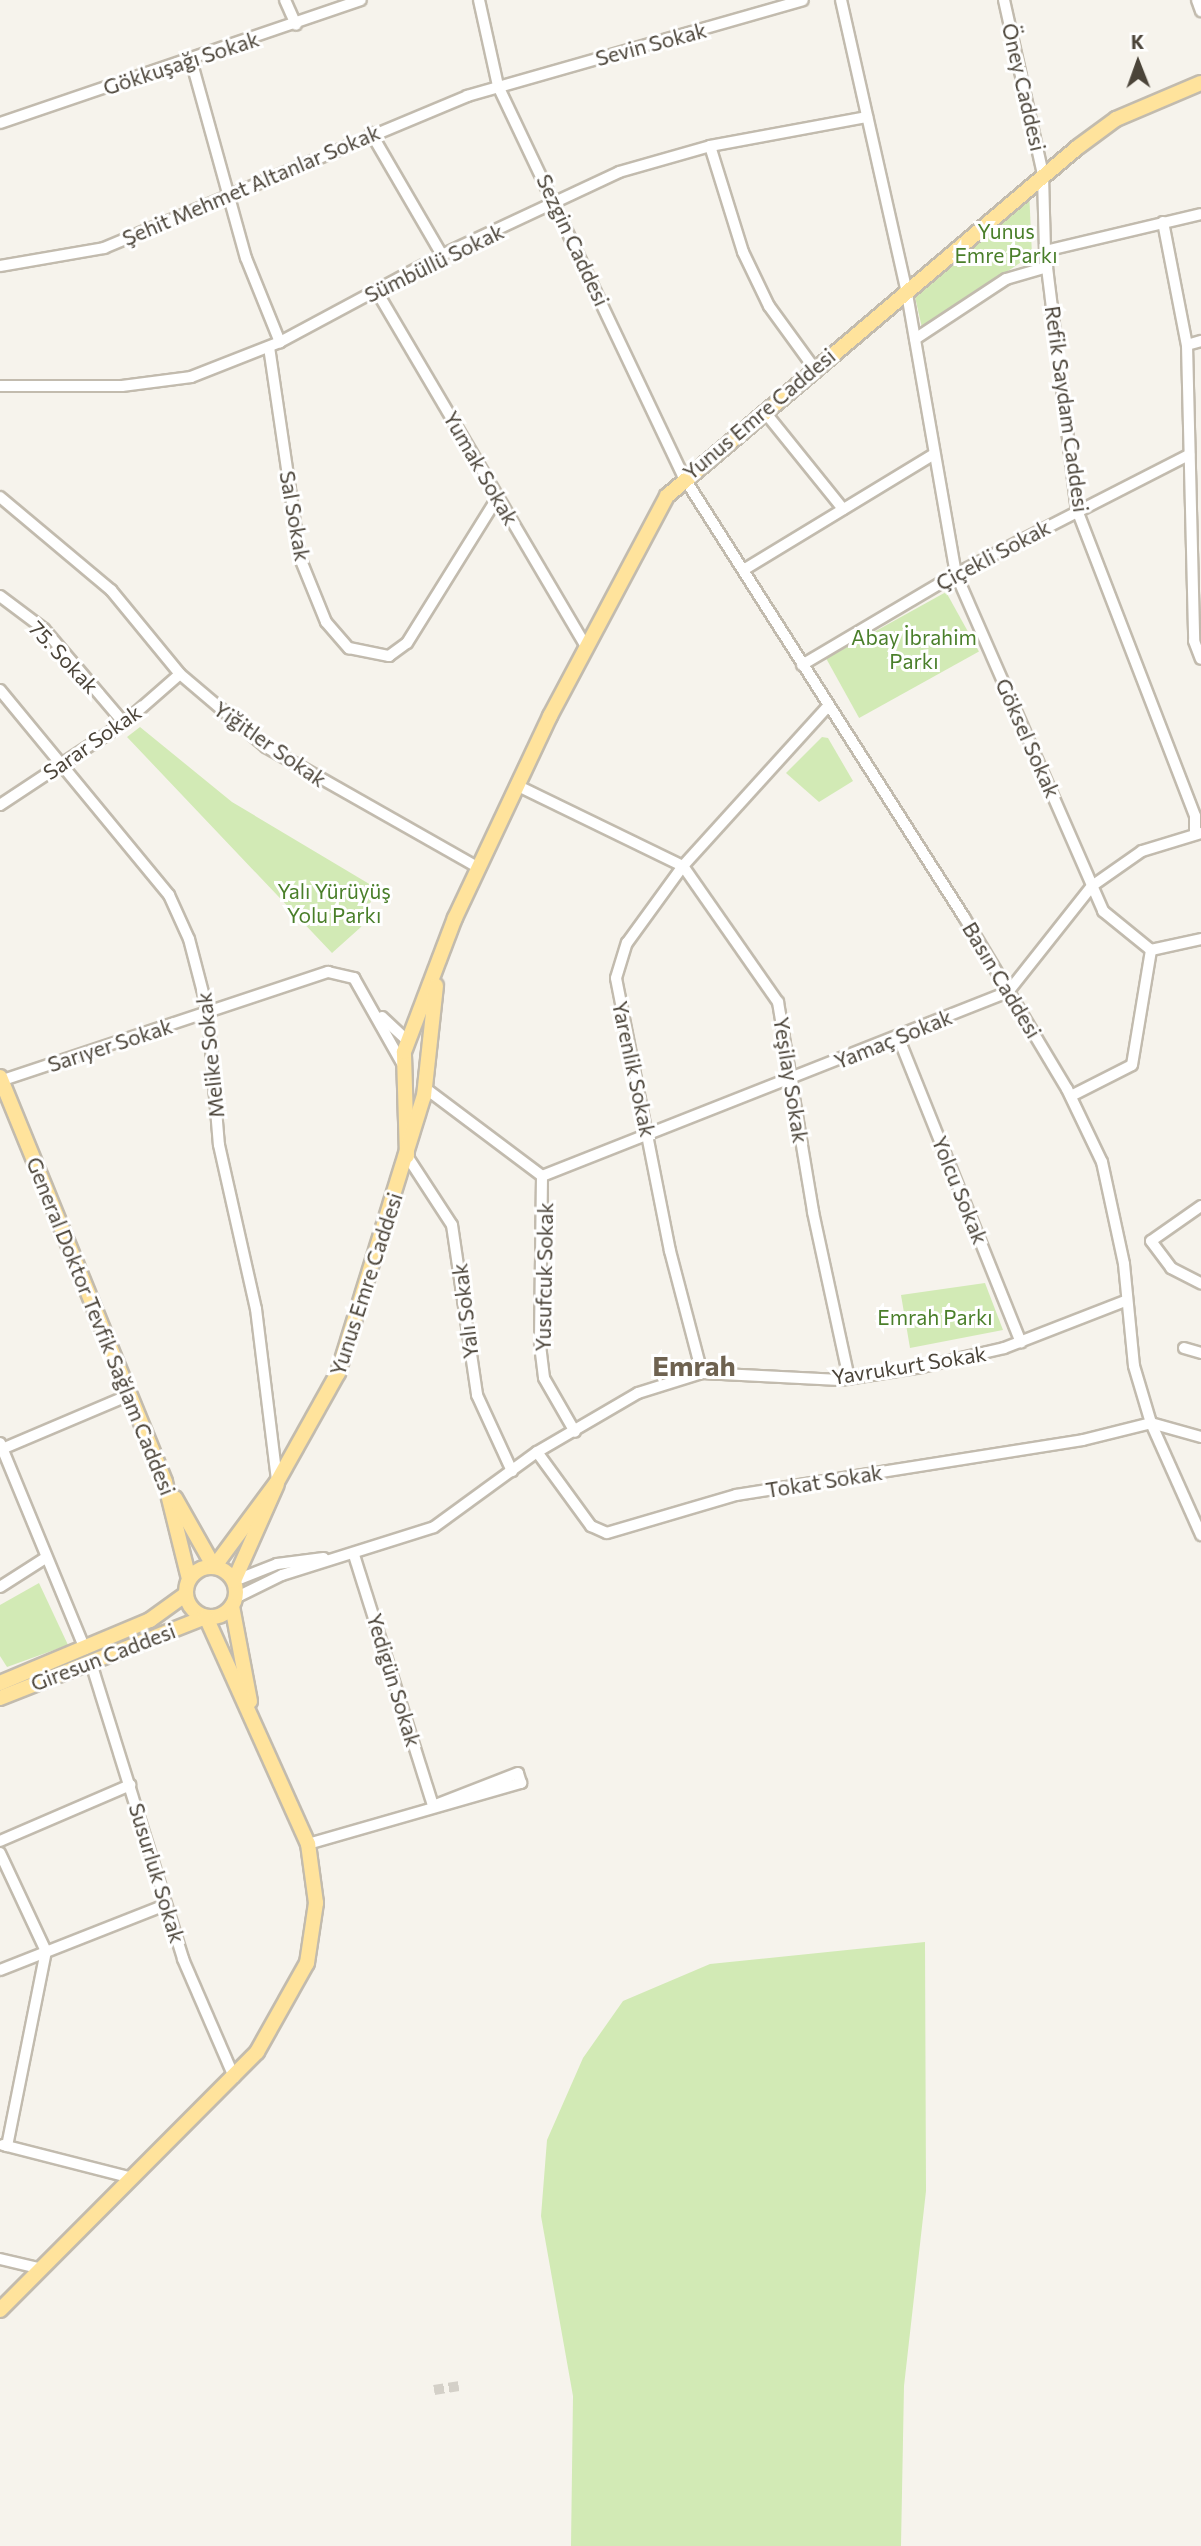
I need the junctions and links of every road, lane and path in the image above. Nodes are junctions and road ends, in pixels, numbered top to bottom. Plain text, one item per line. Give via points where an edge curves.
1 (285, 0) edge
2 (361, 0) edge
3 (479, 0) edge
4 (803, 0) edge
5 (841, 0) edge
6 (1004, 0) edge
7 (1197, 0) edge
8 (1201, 11) edge
9 (296, 25) junction
10 (191, 60) junction
11 (1201, 83) edge
12 (498, 86) junction
13 (867, 117) junction
14 (0, 123) edge
15 (371, 133) junction
16 (710, 146) junction
17 (1043, 175) junction
18 (227, 198) junction
19 (558, 204) junction
20 (1201, 214) edge
21 (1163, 222) junction
22 (1045, 251) junction
23 (442, 255) junction
24 (0, 266) edge
25 (1047, 267) junction
26 (906, 288) junction
27 (376, 290) junction
28 (915, 338) junction
29 (1201, 341) edge
30 (280, 342) junction
31 (1187, 345) junction
32 (269, 347) junction
33 (814, 368) junction
34 (0, 386) edge
35 (764, 411) junction
36 (934, 454) junction
37 (1189, 455) junction
38 (683, 476) junction
39 (0, 497) edge
40 (498, 498) junction
41 (843, 509) junction
42 (1077, 510) junction
43 (745, 569) junction
44 (956, 574) junction
45 (1199, 584) edge
46 (0, 596) edge
47 (586, 647) junction
48 (1201, 660) edge
49 (802, 665) junction
50 (180, 674) junction
51 (0, 690) edge
52 (827, 707) junction
53 (124, 723) junction
54 (63, 763) junction
55 (516, 785) junction
56 (0, 805) edge
57 (1198, 834) edge
58 (683, 866) junction
59 (477, 867) junction
60 (1092, 886) junction
61 (1201, 939) edge
62 (1151, 950) junction
63 (440, 959) junction
64 (1008, 992) junction
65 (208, 1012) junction
66 (376, 1012) junction
67 (899, 1039) junction
68 (408, 1041) junction
69 (429, 1048) junction
70 (403, 1065) junction
71 (791, 1078) junction
72 (0, 1079) edge
73 (403, 1081) junction
74 (425, 1087) junction
75 (1071, 1096) junction
76 (647, 1132) junction
77 (407, 1156) junction
78 (542, 1176) junction
79 (1201, 1206) edge
80 (1201, 1283) edge
81 (1125, 1301) junction
82 (1021, 1342) junction
83 (1184, 1348) dead end
84 (1201, 1353) edge
85 (702, 1373) junction
86 (849, 1378) junction
87 (128, 1395) junction
88 (1151, 1423) junction
89 (575, 1432) junction
90 (1201, 1437) edge
91 (1, 1446) edge
92 (537, 1452) junction
93 (512, 1471) junction
94 (165, 1482) junction
95 (278, 1482) junction
96 (1201, 1535) edge
97 (354, 1555) junction
98 (44, 1559) junction
99 (214, 1567) junction
100 (189, 1579) junction
101 (234, 1581) junction
102 (0, 1587) edge
103 (186, 1594) junction
104 (234, 1602) junction
105 (206, 1617) junction
106 (85, 1649) junction
107 (91, 1663) junction
108 (0, 1683) edge
109 (0, 1698) edge
110 (251, 1707) junction
111 (130, 1786) junction
112 (433, 1806) junction
113 (0, 1841) edge
114 (308, 1844) junction
115 (0, 1853) edge
116 (165, 1905) junction
117 (46, 1951) junction
118 (0, 1969) edge
119 (234, 2077) junction
120 (3, 2146) edge
121 (132, 2178) junction
122 (0, 2259) edge
123 (42, 2269) junction
124 (0, 2310) edge

1 - 9 street
2 - 9 street, Gökkuşağı Sokak
3 - 12 street, Sezgin Caddesi
4 - 12 street, Sevin Sokak
5 - 13 street
6 - 17 street, Öney Caddesi
7 - 8 street
9 - 10 street, Gökkuşağı Sokak
10 - 14 street, Gökkuşağı Sokak
10 - 18 street
11 - 17 main road, Yunus Emre Caddesi via 1116,120
12 - 15 street, Şehit Mehmet Altanlar Sokak
12 - 19 street, Sezgin Caddesi
13 - 16 street, Sümbüllü Sokak
13 - 26 street
15 - 18 street, Şehit Mehmet Altanlar Sokak
15 - 23 street
16 - 19 street, Sümbüllü Sokak via 619,172
16 - 33 street via 743,252 769,306
17 - 22 street, Refik Saydam Caddesi
17 - 26 main road, Yunus Emre Caddesi
18 - 24 street, Şehit Mehmet Altanlar Sokak via 104,248
18 - 30 street via 278,316
19 - 23 street, Sümbüllü Sokak
19 - 38 street, Sezgin Caddesi
20 - 21 street
21 - 22 street
21 - 31 street
22 - 25 street, Refik Saydam Caddesi
23 - 27 street, Sümbüllü Sokak
25 - 28 street via 1006,279
25 - 42 street, Refik Saydam Caddesi
26 - 28 street, Göksel Sokak
26 - 33 main road, Yunus Emre Caddesi
27 - 30 street, Sümbüllü Sokak
27 - 40 street, Yumak Sokak
28 - 36 street, Göksel Sokak
29 - 31 street
30 - 32 street, Sümbüllü Sokak
31 - 37 street
32 - 34 street, Sümbüllü Sokak via 153,385
32 - 40 street, Sal Sokak via 300,558 326,622 349,648 389,656 407,643
33 - 35 main road, Yunus Emre Caddesi
35 - 38 main road, Yunus Emre Caddesi
35 - 41 street
36 - 41 street
36 - 44 street, Göksel Sokak
37 - 42 street, Çiçekli Sokak
37 - 45 street
38 - 43 street, Basın Caddesi
38 - 47 main road, Yunus Emre Caddesi
39 - 50 street, Yiğitler Sokak via 111,590
40 - 47 street, Yumak Sokak
41 - 43 street
42 - 44 street, Çiçekli Sokak
42 - 57 street, Refik Saydam Caddesi
43 - 49 street, Basın Caddesi
44 - 49 street, Çiçekli Sokak
44 - 60 street, Göksel Sokak
45 - 48 street via 1194,641
46 - 53 street, 75. Sokak via 44,629
47 - 55 main road, Yunus Emre Caddesi
49 - 52 street, Basın Caddesi
50 - 53 street, Sarar Sokak
50 - 59 street, Yiğitler Sokak via 266,747
51 - 54 street, Melike Sokak
52 - 58 street, Yarenlik Sokak
52 - 64 street, Basın Caddesi
53 - 54 street, Sarar Sokak
54 - 56 street, Sarar Sokak
54 - 65 street, Melike Sokak via 169,895 190,939
55 - 58 street, Yeşilay Sokak
55 - 59 main road, Yunus Emre Caddesi
57 - 60 street via 1142,851
58 - 71 street, Yeşilay Sokak via 778,1002
58 - 76 street, Yarenlik Sokak via 627,943 616,978
59 - 63 main road, Yunus Emre Caddesi
60 - 62 street, Göksel Sokak via 1103,911
60 - 64 street
61 - 62 street
62 - 75 street via 1132,1065
63 - 68 main road, Yunus Emre Caddesi
63 - 69 main road, Yunus Emre Caddesi
64 - 67 street, Yamaç Sokak
64 - 75 street, Basın Caddesi
65 - 66 street, Sarıyer Sokak via 340,971 354,978
65 - 72 street, Sarıyer Sokak
65 - 95 street, Melike Sokak via 219,1145 256,1309
66 - 68 street
66 - 70 street
67 - 71 street, Yamaç Sokak
67 - 82 street, Yolcu Sokak
68 - 69 main road
68 - 70 main road, Yunus Emre Caddesi
69 - 74 main road, Yunus Emre Caddesi
70 - 73 main road, Yunus Emre Caddesi
71 - 76 street, Yamaç Sokak
71 - 86 street, Yeşilay Sokak
72 - 87 main road, General Doktor Tevfik Sağlam Caddesi
73 - 74 main road
73 - 77 main road, Yunus Emre Caddesi
74 - 77 main road, Yunus Emre Caddesi
74 - 78 street, Yusufcuk Sokak
75 - 81 street, Basın Caddesi via 1113,1201
76 - 78 street, Yamaç Sokak
76 - 85 street, Yarenlik Sokak
77 - 93 street, Yalı Sokak via 452,1225 477,1395
77 - 95 main road, Yunus Emre Caddesi via 338,1373
78 - 89 street, Yusufcuk Sokak via 540,1345 544,1378
79 - 80 street via 1151,1241 1171,1268
81 - 82 street, Yavrukurt Sokak
81 - 88 street, Basın Caddesi
82 - 86 street, Yavrukurt Sokak
83 - 84 street
85 - 86 street, Yavrukurt Sokak
85 - 89 street, Yavrukurt Sokak via 638,1393
87 - 91 street
87 - 94 main road, General Doktor Tevfik Sağlam Caddesi
88 - 90 street
88 - 92 street, Tokat Sokak via 1083,1440 736,1495 607,1533 591,1527
88 - 96 street, Basın Caddesi
89 - 92 street, Yavrukurt Sokak
91 - 98 street
92 - 93 street, Yavrukurt Sokak
93 - 97 street, Yavrukurt Sokak via 435,1527
94 - 99 main road
94 - 100 main road, General Doktor Tevfik Sağlam Caddesi
95 - 99 main road
95 - 101 main road
97 - 101 street, Yavrukurt Sokak via 277,1564
97 - 104 street, Yavrukurt Sokak via 282,1576
97 - 112 street, Yedigün Sokak
98 - 102 street
98 - 106 street
99 - 100 main road
99 - 101 main road
100 - 103 main road
101 - 104 main road
103 - 105 main road via 192,1609
103 - 106 main road, Giresun Caddesi via 150,1620
104 - 105 main road
104 - 110 main road
105 - 107 main road, Giresun Caddesi
105 - 110 main road via 227,1670
106 - 108 main road, Giresun Caddesi
107 - 109 main road, Giresun Caddesi
107 - 111 street, Susurluk Sokak
110 - 114 main road
111 - 113 street
111 - 116 street, Susurluk Sokak
112 - 112 street via 445,1807 521,1783 518,1773
112 - 114 street
114 - 119 main road via 316,1903 307,1963 274,2030
115 - 117 street
116 - 117 street
116 - 119 street, Susurluk Sokak
117 - 118 street
117 - 120 street
119 - 121 main road
120 - 121 street
121 - 123 main road
122 - 123 street
123 - 124 main road

